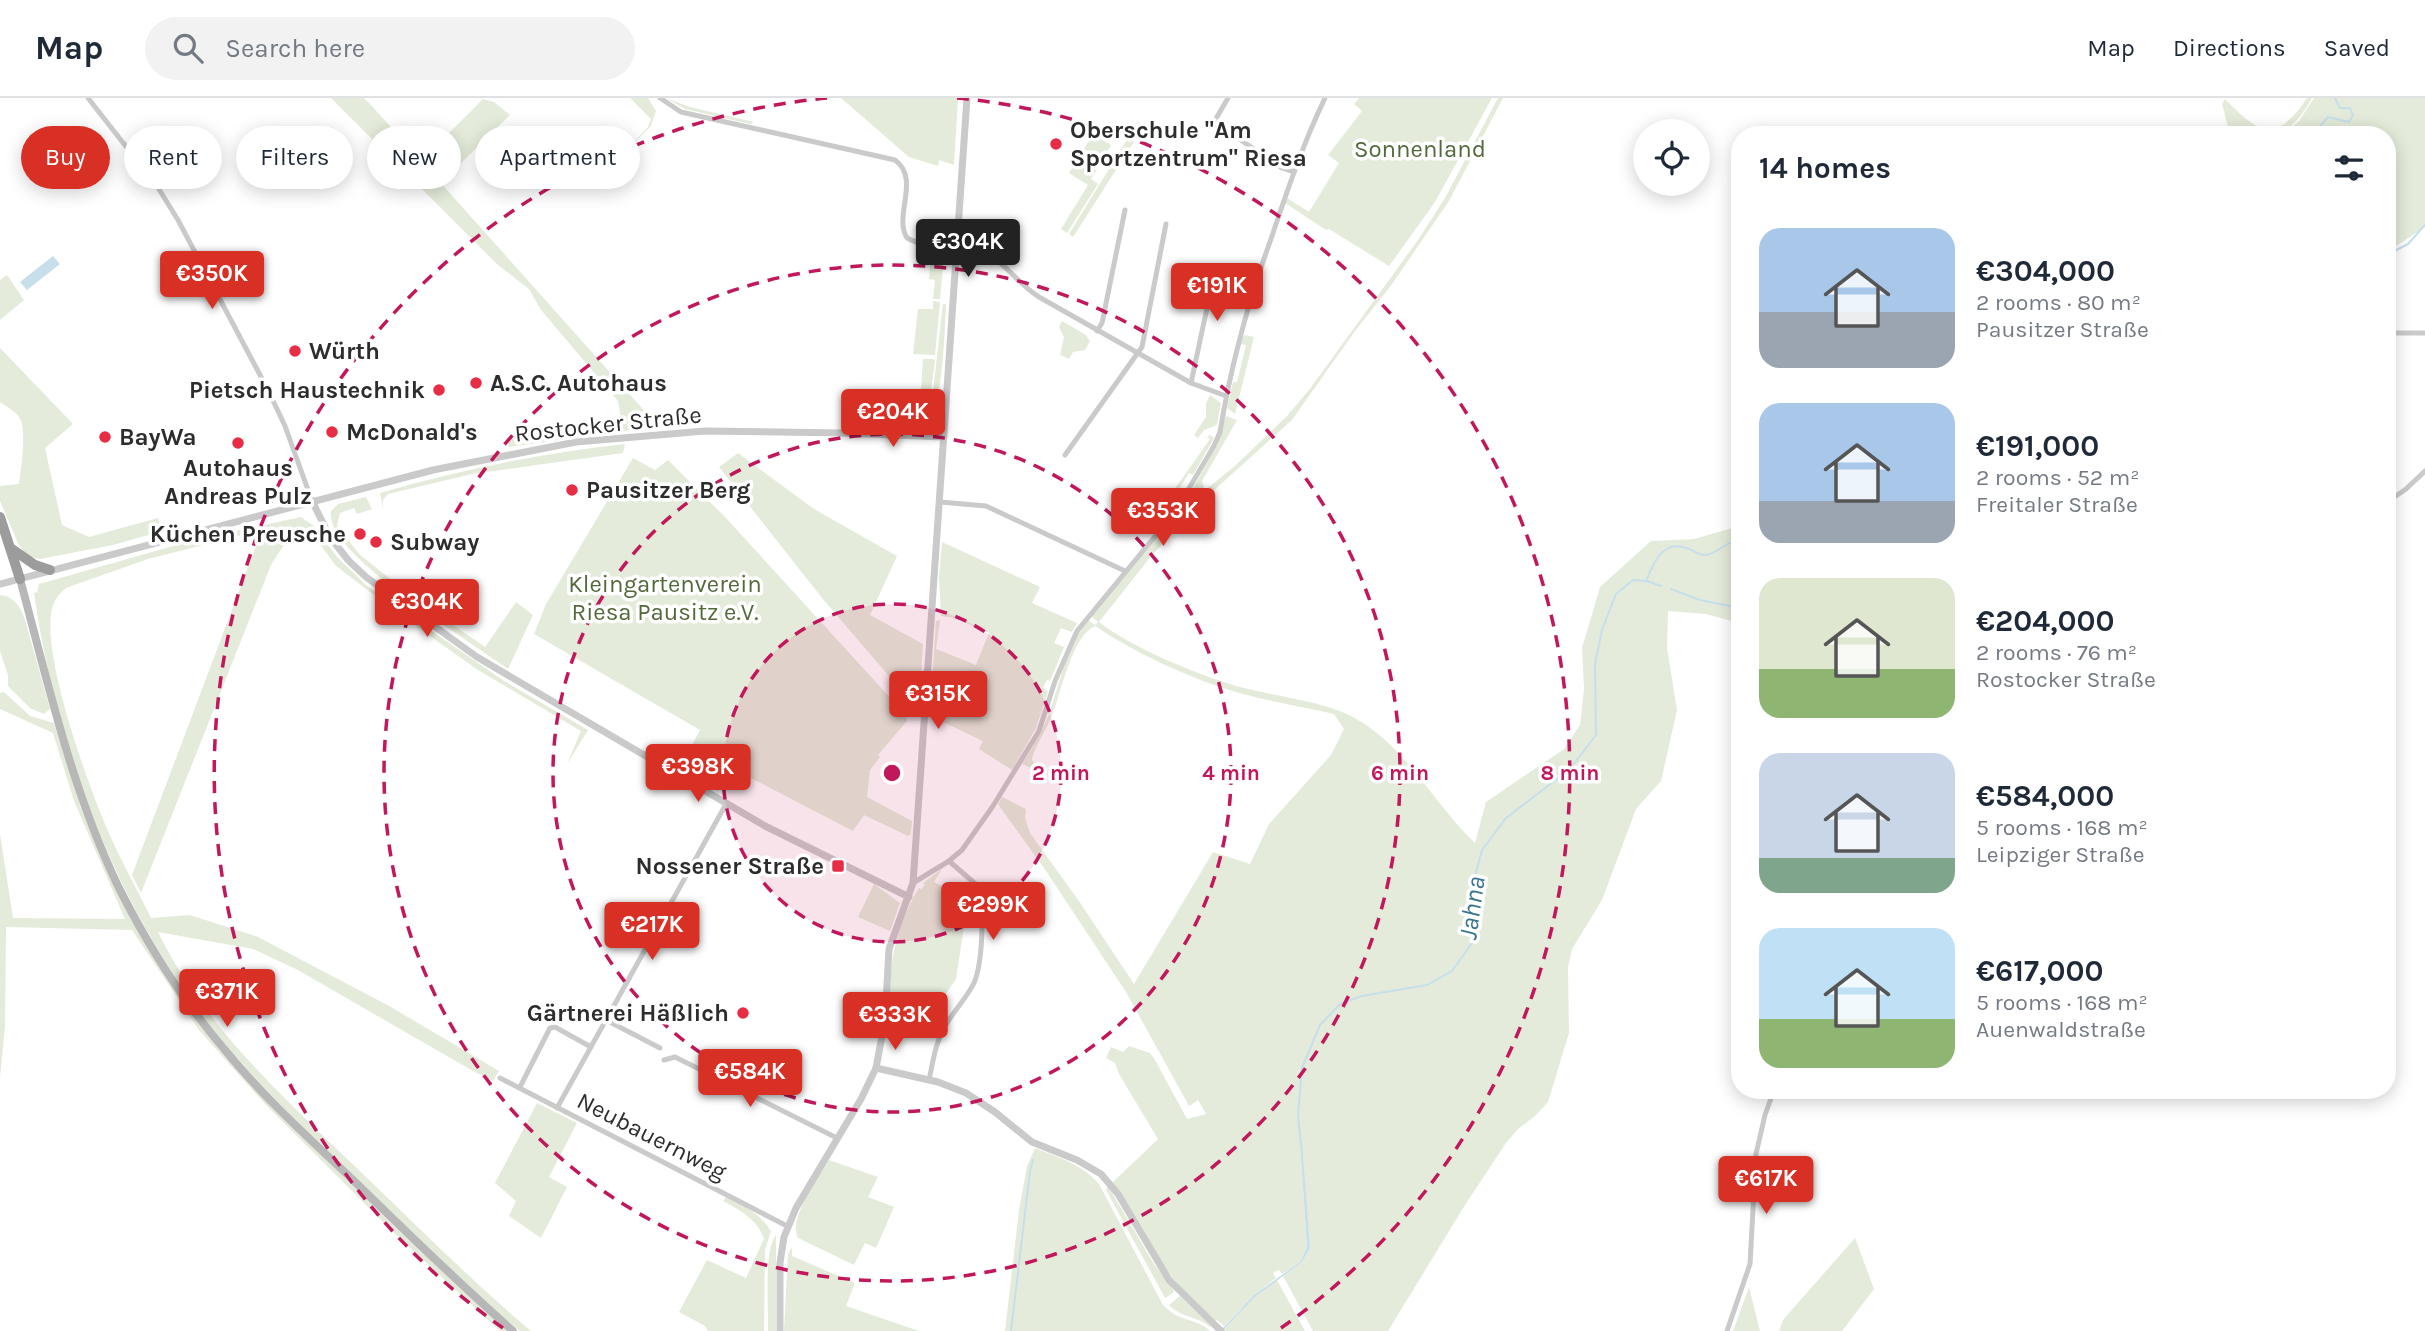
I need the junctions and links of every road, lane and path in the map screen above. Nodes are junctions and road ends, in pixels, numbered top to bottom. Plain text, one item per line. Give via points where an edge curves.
1 (88, 98) edge
2 (660, 98) edge
3 (967, 98) edge
4 (1227, 98) edge
5 (1325, 98) edge
6 (1294, 172) junction
7 (1125, 211) dead end
8 (1166, 224) dead end
9 (956, 244) junction
10 (1209, 272) dead end
11 (1097, 331) junction
12 (2396, 333) edge
13 (2425, 333) edge
14 (1137, 353) junction
15 (1191, 383) junction
16 (1226, 396) junction
17 (944, 437) junction
18 (1065, 455) dead end
19 (2425, 471) edge
20 (2396, 496) edge
21 (312, 501) junction
22 (940, 502) junction
23 (0, 517) edge
24 (12, 549) junction
25 (50, 570) junction
26 (1125, 571) junction
27 (20, 579) junction
28 (0, 584) edge
29 (726, 804) junction
30 (949, 861) junction
31 (913, 883) junction
32 (909, 897) junction
33 (606, 1020) junction
34 (591, 1047) junction
35 (660, 1048) dead end
36 (664, 1060) dead end
37 (876, 1068) junction
38 (500, 1078) dead end
39 (929, 1080) junction
40 (520, 1087) junction
41 (1771, 1099) edge
42 (558, 1108) junction
43 (838, 1138) junction
44 (787, 1226) junction
45 (513, 1331) edge
46 (780, 1331) edge
47 (1221, 1331) edge
48 (1727, 1331) edge

1 - 21 street via 178,220 268,390
2 - 9 street via 681,112 895,160 904,169 906,180 905,235 917,242
3 - 9 street
4 - 6 street via 1214,122
5 - 6 street
6 - 16 street via 1240,332
7 - 11 street
8 - 14 street via 1142,347
9 - 11 street via 993,256 1026,289
9 - 17 street
10 - 15 street via 1214,275
11 - 14 street
12 - 13 street
14 - 15 street
14 - 18 street
15 - 16 street
16 - 26 street via 1219,436 1203,466 1170,518
17 - 21 street, Rostocker Straße via 705,431 630,436 523,451
17 - 22 street
19 - 20 street
21 - 25 street, Rostocker Straße
21 - 29 street via 330,537 366,577 506,675
22 - 26 street via 986,506
22 - 31 street
23 - 24 highway
24 - 25 highway
24 - 27 highway
25 - 27 street, Rostocker Straße
26 - 30 street via 1077,631 1031,745 962,850
27 - 28 street, Rostocker Straße
27 - 45 main road via 71,771 97,840 173,980 225,1051 269,1099
29 - 32 street
29 - 33 street
30 - 31 street
30 - 39 street via 979,887 979,961 975,980 942,1031
31 - 32 street
32 - 37 street via 889,949 885,1020
33 - 34 street
33 - 35 street
34 - 40 street via 550,1028
34 - 42 street
36 - 43 street via 675,1057
37 - 39 street
37 - 43 street
38 - 40 street, Neubauernweg
39 - 47 street via 966,1093 1032,1142 1077,1160 1107,1180 1169,1280
40 - 42 street, Neubauernweg
41 - 48 street via 1756,1154 1750,1264
42 - 44 street, Neubauernweg
43 - 44 street
44 - 46 street via 781,1250

